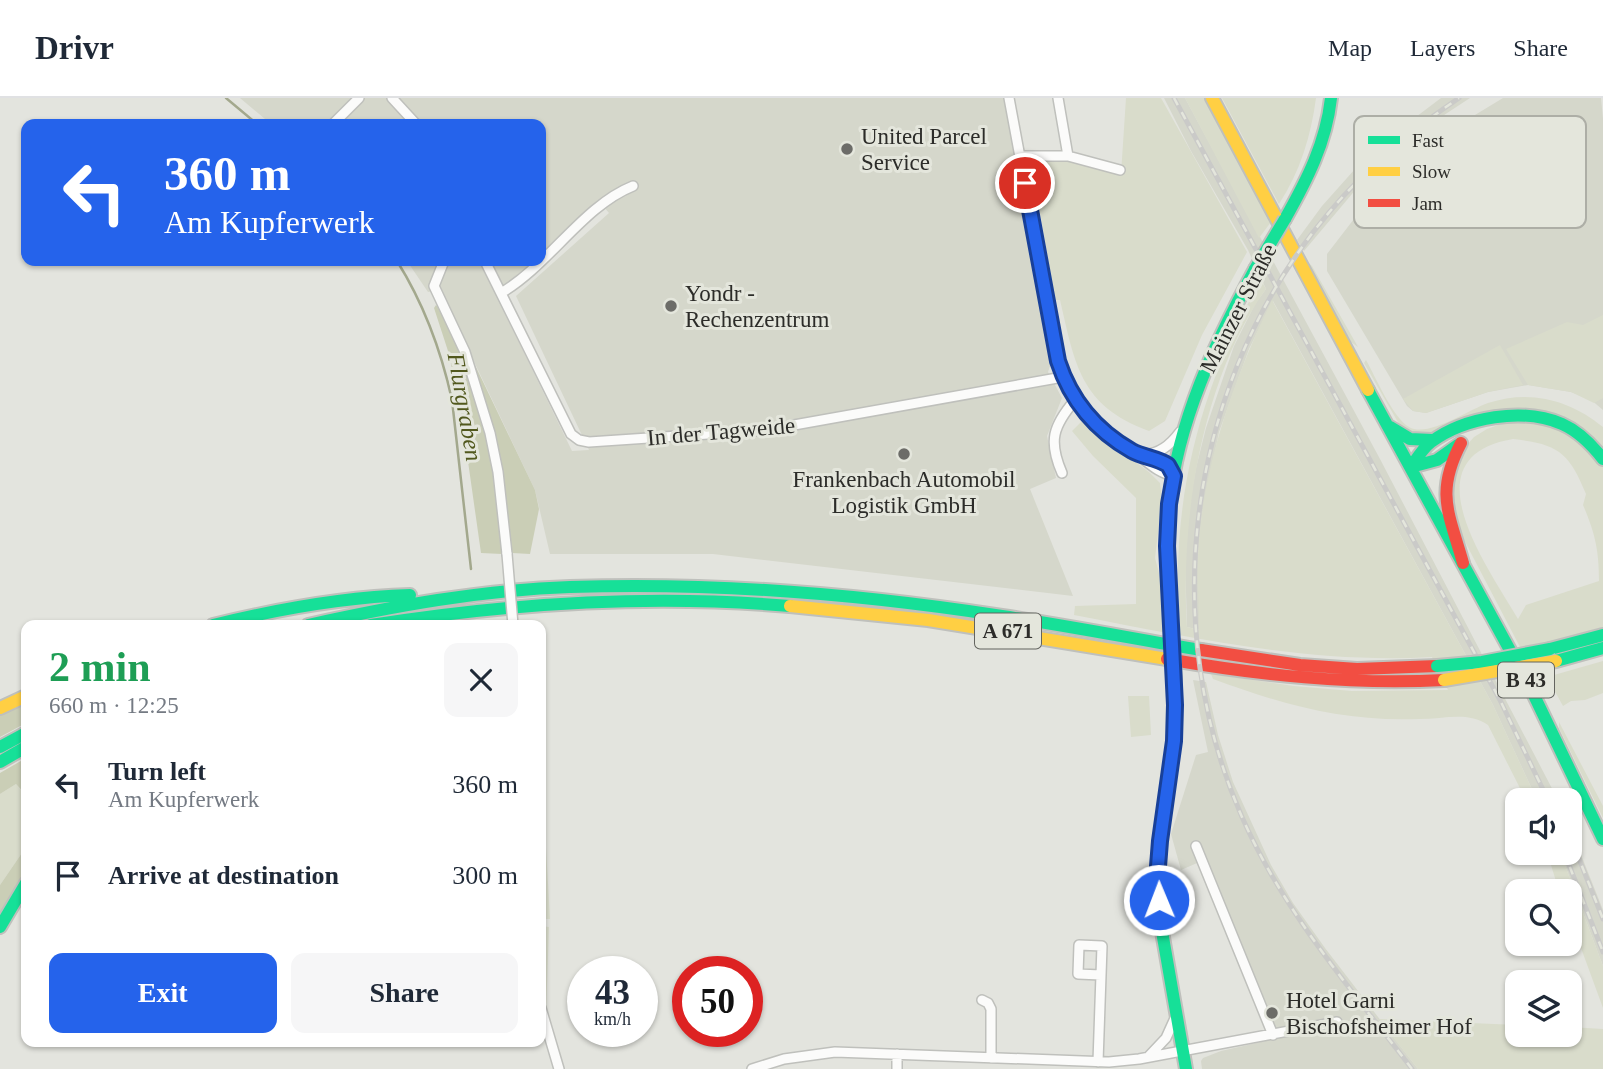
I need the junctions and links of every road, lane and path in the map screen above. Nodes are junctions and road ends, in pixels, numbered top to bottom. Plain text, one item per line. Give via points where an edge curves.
1 (359, 98) edge
2 (392, 98) edge
3 (1009, 98) edge
4 (1058, 98) edge
5 (1212, 98) edge
6 (1331, 98) edge
7 (337, 119) edge
8 (411, 119) edge
9 (1020, 156) junction
10 (1068, 156) junction
11 (1120, 170) dead end
12 (633, 186) dead end
13 (546, 258) edge
14 (442, 266) edge
15 (488, 266) edge
16 (538, 266) edge
17 (502, 293) junction
18 (1063, 377) junction
19 (1075, 400) junction
20 (1490, 419) junction
21 (1187, 424) junction
22 (1390, 427) junction
23 (1432, 440) junction
24 (1461, 443) junction
25 (1135, 452) junction
26 (1146, 455) junction
27 (1603, 459) edge
28 (1412, 467) junction
29 (1062, 473) dead end
30 (1174, 476) junction
31 (1463, 563) junction
32 (454, 597) junction
33 (490, 608) junction
34 (236, 620) edge
35 (330, 620) edge
36 (406, 620) edge
37 (434, 620) edge
38 (513, 620) edge
39 (1603, 633) edge
40 (1595, 648) edge
41 (1553, 655) junction
42 (21, 698) edge
43 (0, 708) edge
44 (21, 736) edge
45 (0, 747) edge
46 (21, 750) edge
47 (0, 762) edge
48 (1603, 839) edge
49 (1196, 846) dead end
50 (21, 892) edge
51 (0, 927) edge
52 (1101, 975) dead end
53 (982, 1000) dead end
54 (1176, 1016) junction
55 (1337, 1022) dead end
56 (546, 1025) edge
57 (1273, 1035) junction
58 (1183, 1051) junction
59 (897, 1054) junction
60 (1148, 1057) junction
61 (991, 1058) junction
62 (1098, 1062) junction
63 (559, 1069) edge
64 (752, 1069) edge
65 (897, 1069) edge
66 (1186, 1069) edge

1 - 7 street
2 - 8 street
3 - 9 street
4 - 10 street
5 - 22 main road, B 43
6 - 21 main road, Mainzer Straße, bridge via 1314,164 1209,357
9 - 10 street
9 - 18 street
10 - 11 street
12 - 13 street via 608,199
14 - 38 street, bridge via 434,299 465,352 498,472
15 - 17 street, In der Tagweide
16 - 17 street
17 - 18 street, In der Tagweide via 571,434 589,442 766,430
18 - 19 street
19 - 25 street via 1105,431
19 - 29 street via 1054,436
20 - 23 main road
20 - 24 main road
20 - 27 main road via 1519,414 1549,419 1576,432
21 - 26 street via 1169,446
21 - 30 main road, Mainzer Straße
22 - 23 main road via 1409,440
22 - 28 main road, B 43
23 - 28 main road
24 - 28 main road via 1437,460
24 - 31 main road via 1451,461 1446,487
25 - 26 street
25 - 30 street via 1157,470
26 - 30 street via 1168,465
28 - 31 main road, B 43
30 - 54 main road, Mainzer Straße, bridge via 1167,546 1174,741 1157,879
31 - 48 main road, B 43 via 1536,699
32 - 34 main road via 359,598
32 - 35 main road
32 - 41 main road, A 671, bridge via 593,586 776,590 986,614 1300,665 1383,669
33 - 36 main road, A 671
33 - 37 main road, A 671
33 - 41 main road, A 671, bridge via 607,599 777,604 998,629 1279,676 1358,682 1444,680 1511,670
39 - 40 main road
40 - 41 main road, A 671
42 - 43 main road
44 - 45 main road
46 - 47 main road
49 - 57 street
50 - 51 main road
52 - 62 street
53 - 61 street via 992,1014
54 - 58 main road, Mainzer Straße
54 - 60 street via 1166,1038
55 - 57 street
56 - 63 street
57 - 58 street
58 - 60 street
58 - 66 main road, Mainzer Straße
59 - 61 street
59 - 64 street via 825,1053
59 - 65 street
60 - 62 street
61 - 62 street

